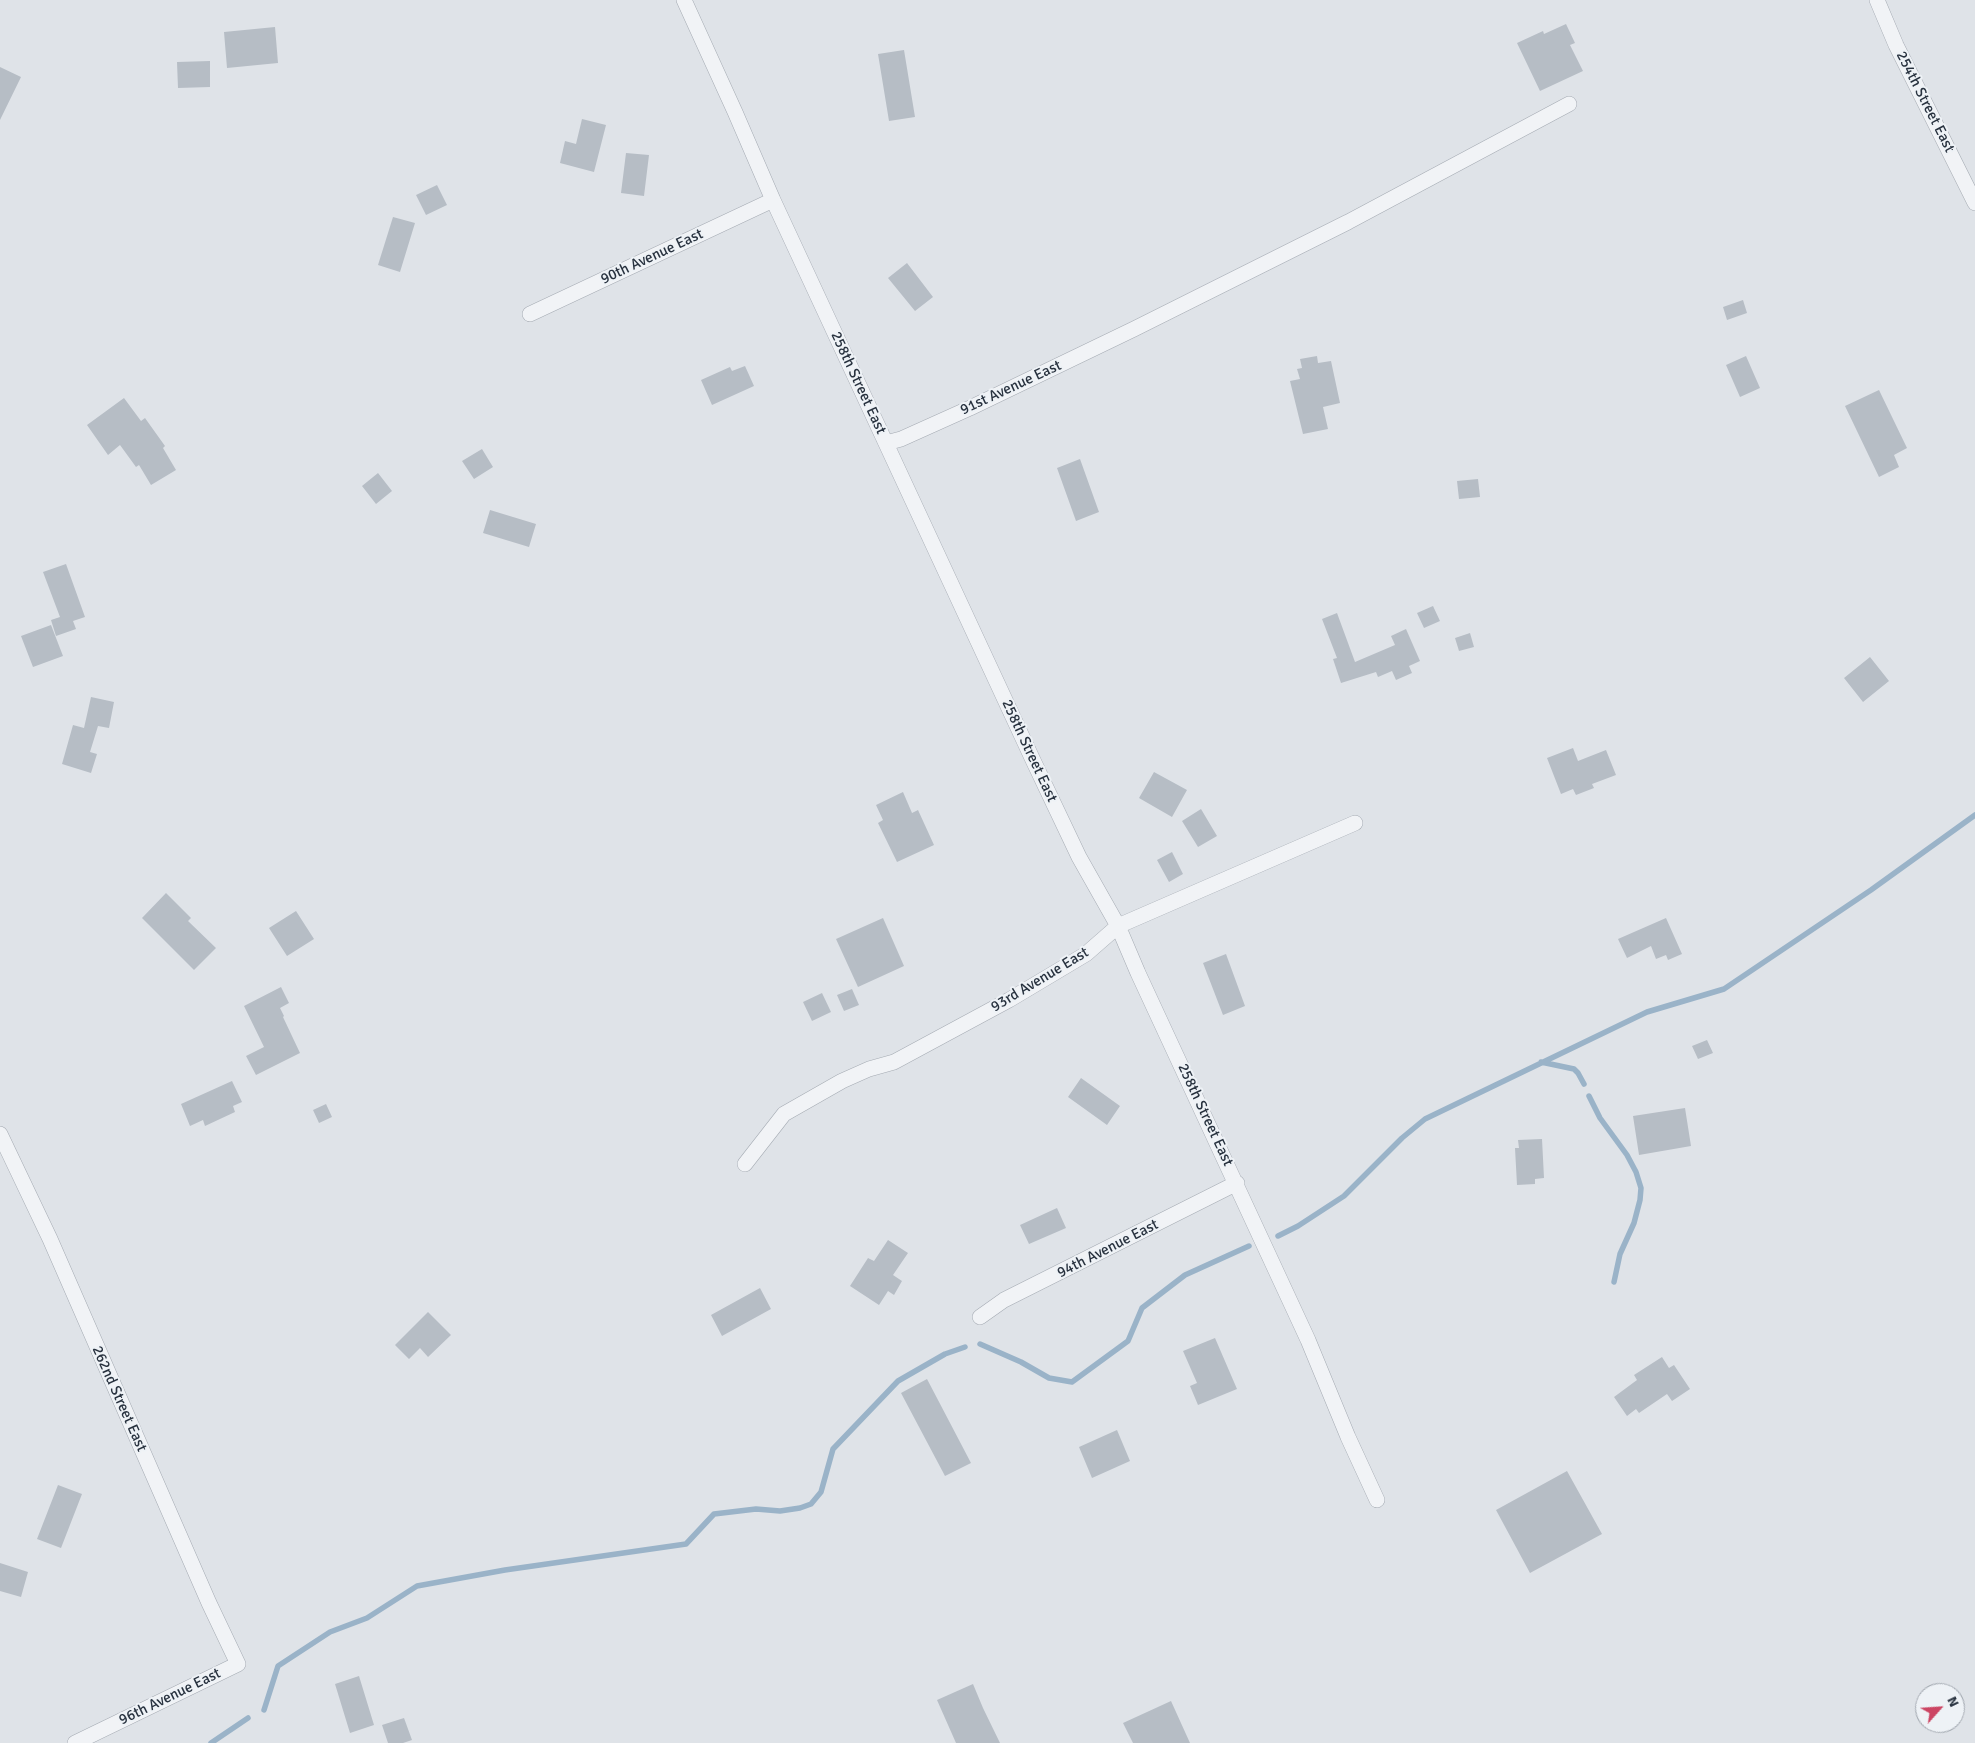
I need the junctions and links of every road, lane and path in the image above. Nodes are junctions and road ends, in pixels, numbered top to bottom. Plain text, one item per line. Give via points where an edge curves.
1 (684, 0) edge
2 (1877, 0) edge
3 (1569, 104) dead end
4 (773, 200) junction
5 (1975, 203) edge
6 (530, 314) dead end
7 (886, 443) junction
8 (1355, 823) dead end
9 (1118, 926) junction
10 (0, 1134) edge
11 (745, 1164) dead end
12 (1237, 1183) junction
13 (980, 1317) dead end
14 (1377, 1500) dead end
15 (238, 1664) joint
16 (76, 1743) edge

1 - 4 street, 258th Street East
2 - 5 street, 254th Street East
3 - 7 street, 91st Avenue East via 1348,222 1134,329 970,408
4 - 6 street, 90th Avenue East
4 - 7 street, 258th Street East
7 - 9 street, 258th Street East via 1079,857
8 - 9 street, 93rd Avenue East
9 - 11 street, 93rd Avenue East via 1086,954 1009,1000 894,1062 842,1081 784,1114
9 - 12 street, 258th Street East
10 - 15 street, 262nd Street East via 50,1239
12 - 13 street, 94th Avenue East via 1004,1300
12 - 14 street, 258th Street East
15 - 16 street, 96th Avenue East

